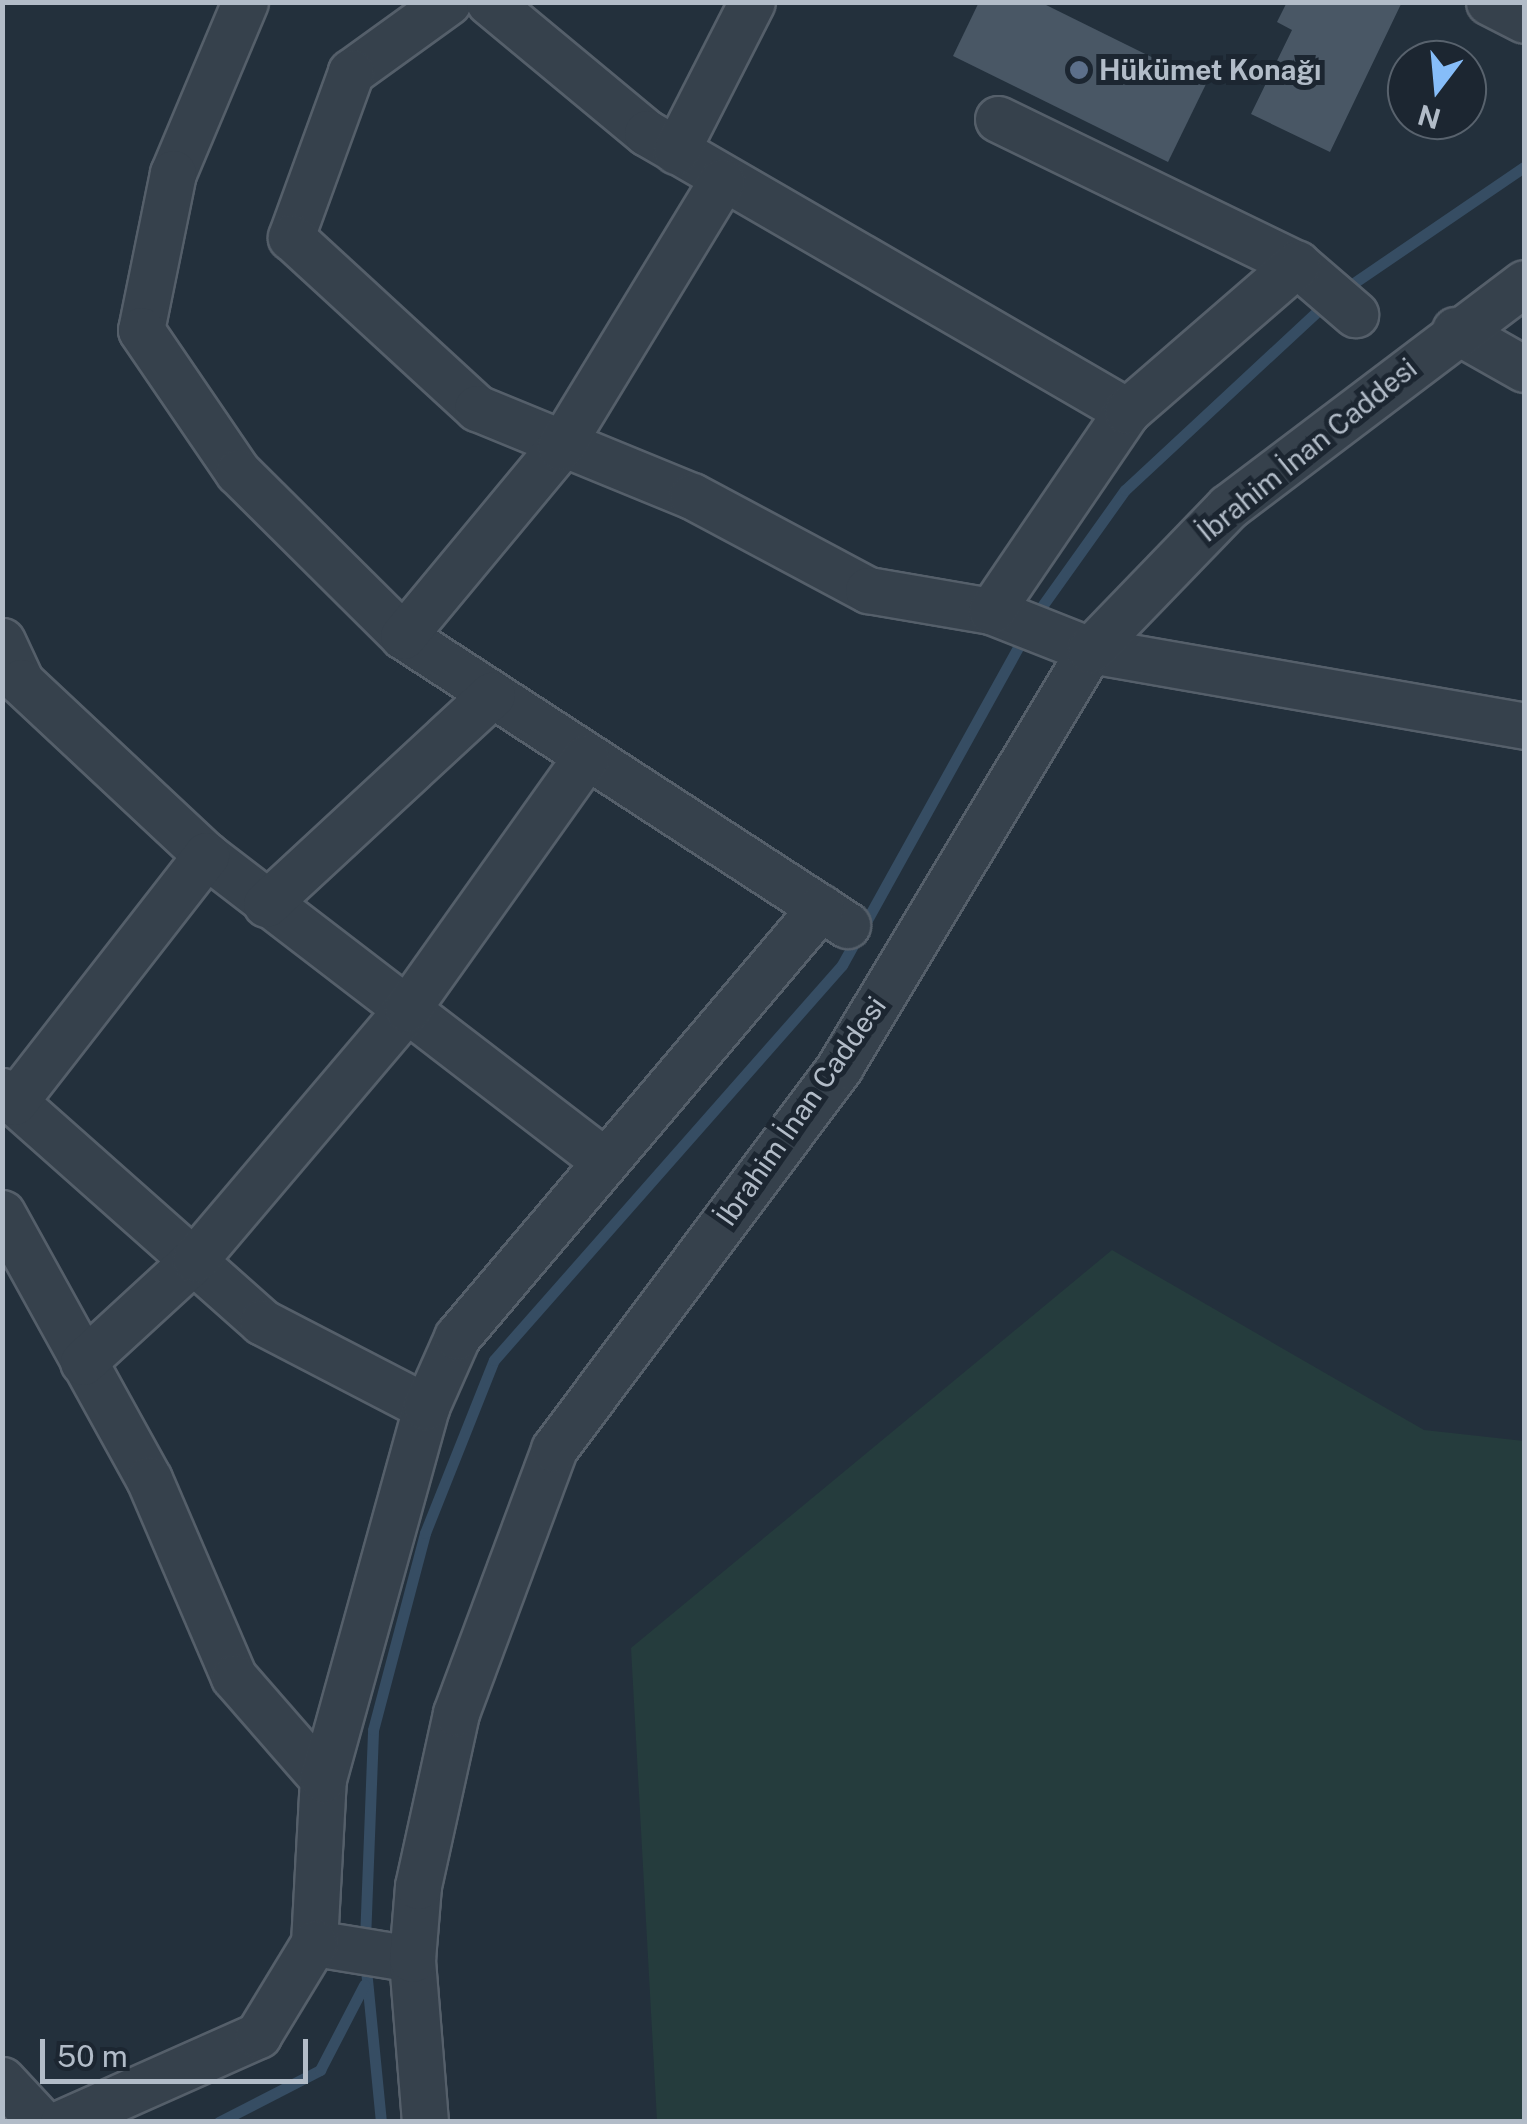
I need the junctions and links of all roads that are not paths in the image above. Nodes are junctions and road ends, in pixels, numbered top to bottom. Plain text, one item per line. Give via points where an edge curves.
1 (245, 2) edge
2 (448, 2) edge
3 (490, 2) edge
4 (752, 2) edge
5 (1489, 2) edge
6 (1524, 20) edge
7 (998, 119) dead end
8 (676, 151) junction
9 (722, 180) junction
10 (1310, 272) junction
11 (1524, 283) edge
12 (1356, 314) dead end
13 (1456, 330) junction
14 (1524, 369) edge
15 (1126, 412) junction
16 (560, 447) junction
17 (1036, 628) junction
18 (403, 636) junction
19 (2, 641) edge
20 (12, 694) edge
21 (492, 695) junction
22 (1524, 726) edge
23 (586, 757) junction
24 (206, 855) junction
25 (266, 904) junction
26 (407, 1009) junction
27 (11, 1113) edge
28 (603, 1160) junction
29 (2, 1213) edge
30 (195, 1258) junction
31 (83, 1362) junction
32 (426, 1407) junction
33 (323, 1779) junction
34 (361, 1951) junction
35 (2, 2080) edge
36 (42, 2122) edge
37 (63, 2122) edge
38 (424, 2122) edge

1 - 18 street via 173,173 141,330 238,472
2 - 16 street via 351,72 290,237 477,408
3 - 8 street via 596,98
4 - 8 street
5 - 6 street
7 - 10 street
8 - 9 street
9 - 15 street
9 - 16 street
10 - 12 street
10 - 15 street
11 - 13 street, İbrahim İnan Caddesi
13 - 14 street
13 - 17 street, İbrahim İnan Caddesi via 1228,507
15 - 17 street
16 - 17 street via 692,496 868,590
16 - 18 street
17 - 22 street
17 - 34 street, İbrahim İnan Caddesi via 840,1066 554,1449 456,1713 418,1886
18 - 21 street
19 - 20 street
20 - 24 street
21 - 23 street
21 - 25 street
23 - 26 street
23 - 28 street via 834,916
24 - 25 street
24 - 27 street
25 - 26 street
26 - 28 street
26 - 30 street
27 - 30 street
28 - 32 street via 457,1338
29 - 31 street
30 - 31 street
30 - 32 street via 262,1322
31 - 33 street via 148,1479 234,1677
32 - 33 street
33 - 34 street
34 - 37 street via 258,2035
34 - 38 street, İbrahim İnan Caddesi
35 - 36 street

